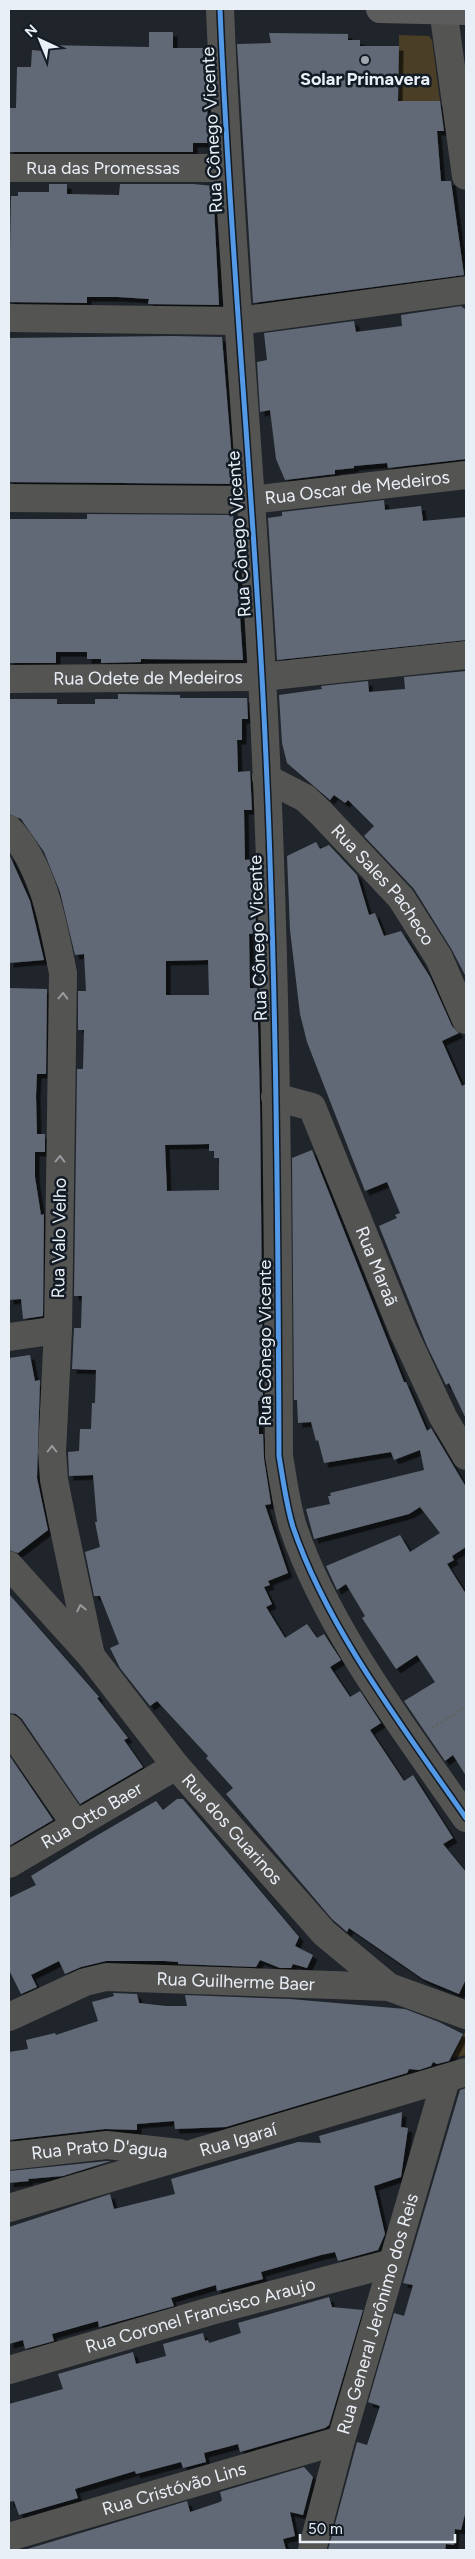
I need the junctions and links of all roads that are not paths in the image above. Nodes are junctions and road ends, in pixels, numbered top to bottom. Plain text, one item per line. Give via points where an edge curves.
1 (220, 9) edge
2 (380, 9) edge
3 (451, 10) edge
4 (9, 168) edge
5 (228, 168) junction
6 (466, 176) edge
7 (466, 290) edge
8 (9, 318) edge
9 (238, 321) junction
10 (466, 475) edge
11 (9, 498) edge
12 (250, 500) junction
13 (466, 655) edge
14 (262, 677) junction
15 (9, 679) edge
16 (266, 778) junction
17 (9, 829) edge
18 (466, 1020) edge
19 (275, 1097) junction
20 (58, 1330) junction
21 (9, 1337) edge
22 (466, 1456) edge
23 (9, 1565) edge
24 (91, 1656) junction
25 (9, 1728) edge
26 (176, 1766) junction
27 (466, 1818) edge
28 (76, 1825) junction
29 (9, 1864) edge
30 (389, 1986) junction
31 (466, 2015) edge
32 (9, 2017) edge
33 (456, 2076) edge
34 (190, 2154) junction
35 (9, 2156) edge
36 (9, 2208) edge
37 (392, 2263) junction
38 (9, 2370) edge
39 (341, 2440) junction
40 (9, 2537) edge
41 (312, 2550) edge

1 - 5 street, Rua Cônego Vicente
2 - 3 main road
3 - 6 street
4 - 5 street, Rua das Promessas
5 - 9 street, Rua Cônego Vicente
7 - 9 street
8 - 9 street
9 - 12 street, Rua Cônego Vicente
10 - 12 street, Rua Oscar de Medeiros
11 - 12 street, Rua Oscar de Medeiros
12 - 14 street, Rua Cônego Vicente
13 - 14 street, Rua Odete de Medeiros
14 - 15 street, Rua Odete de Medeiros
14 - 16 street, Rua Cônego Vicente
16 - 18 street, Rua Sales Pacheco via 305,798 390,885 424,931
16 - 19 street, Rua Cônego Vicente
20 -> 17 street, Rua Valo Velho via 63,973 54,927 40,882 20,841
19 - 22 street, Rua Maraã via 312,1107 402,1331
19 - 27 street, Rua Cônego Vicente via 279,1456 293,1526 330,1610
20 - 21 street
24 -> 20 street, Rua Valo Velho via 54,1480 52,1452
23 - 24 street, Rua dos Guarinos
24 - 26 street, Rua dos Guarinos
25 - 28 street
26 - 28 street, Rua Otto Baer
26 - 30 street, Rua dos Guarinos via 324,1933
28 - 29 street, Rua Otto Baer
30 - 31 street, Rua Guilherme Baer
30 - 32 street, Rua Guilherme Baer via 106,1977 86,1982
33 - 34 street, Rua Igaraí
33 - 37 street, Rua General Jerônimo dos Reis
34 - 35 street, Rua Prato D'agua via 107,2145
34 - 36 street, Rua Igaraí
37 - 38 street, Rua Coronel Francisco Araujo
37 - 39 street, Rua General Jerônimo dos Reis
39 - 40 street, Rua Cristóvão Lins
39 - 41 street, Rua General Jerônimo dos Reis

